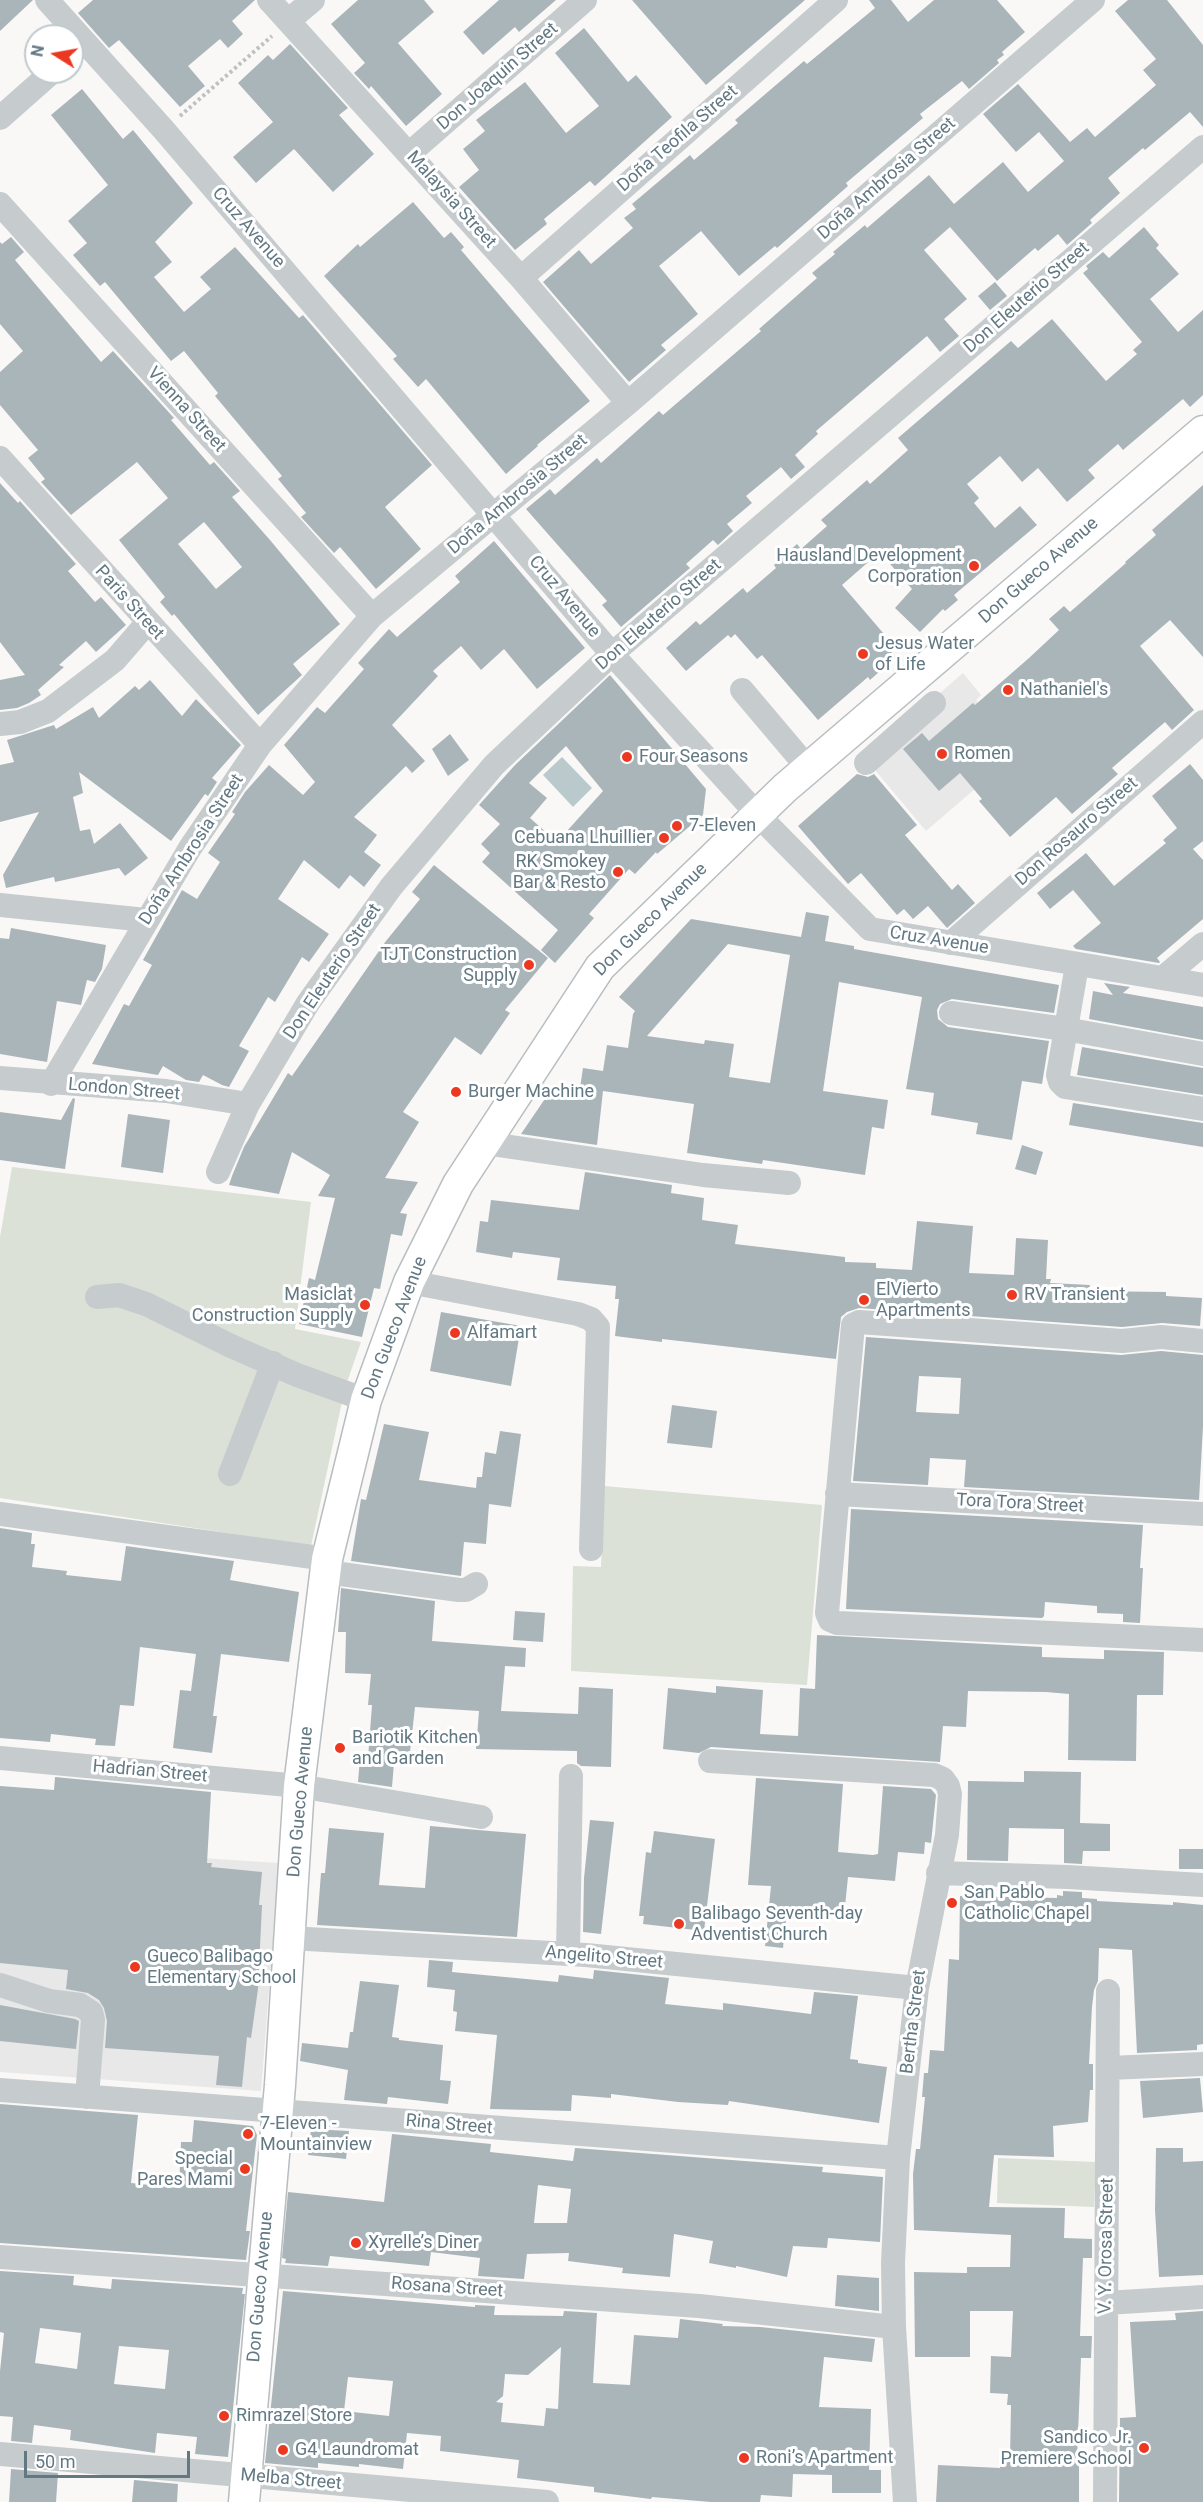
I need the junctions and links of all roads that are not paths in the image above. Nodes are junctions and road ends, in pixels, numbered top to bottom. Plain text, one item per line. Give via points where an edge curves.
1 (47, 0) edge
2 (269, 0) edge
3 (313, 0) edge
4 (585, 0) edge
5 (836, 0) edge
6 (1093, 0) edge
7 (288, 21) junction
8 (62, 24) edge
9 (84, 55) edge
10 (38, 84) edge
11 (0, 118) edge
12 (1203, 147) edge
13 (410, 153) junction
14 (0, 204) edge
15 (521, 278) junction
16 (628, 403) junction
17 (1203, 431) edge
18 (0, 458) edge
19 (494, 514) junction
20 (372, 616) junction
21 (147, 622) junction
22 (612, 654) junction
23 (742, 690) dead end
24 (934, 703) dead end
25 (1203, 722) edge
26 (0, 724) edge
27 (260, 745) junction
28 (866, 763) dead end
29 (808, 768) junction
30 (758, 815) junction
31 (0, 905) edge
32 (146, 920) junction
33 (951, 943) junction
34 (1203, 944) edge
35 (1077, 965) junction
36 (1163, 978) junction
37 (1203, 985) edge
38 (951, 1013) dead end
39 (1065, 1029) junction
40 (1203, 1054) edge
41 (0, 1078) edge
42 (51, 1084) junction
43 (249, 1104) junction
44 (1203, 1109) edge
45 (484, 1143) junction
46 (218, 1172) dead end
47 (789, 1183) dead end
48 (409, 1282) junction
49 (97, 1297) dead end
50 (1203, 1341) edge
51 (273, 1363) junction
52 (366, 1400) junction
53 (230, 1474) dead end
54 (837, 1494) junction
55 (0, 1514) edge
56 (1203, 1514) edge
57 (591, 1549) dead end
58 (327, 1566) junction
59 (476, 1584) dead end
60 (1203, 1640) edge
61 (0, 1758) edge
62 (710, 1761) dead end
63 (571, 1776) dead end
64 (299, 1786) junction
65 (481, 1816) dead end
66 (938, 1873) junction
67 (1203, 1885) edge
68 (290, 1938) junction
69 (568, 1954) junction
70 (0, 1985) edge
71 (917, 1988) junction
72 (1108, 1991) dead end
73 (1203, 2064) edge
74 (1109, 2068) junction
75 (0, 2090) edge
76 (87, 2097) junction
77 (277, 2111) junction
78 (898, 2158) junction
79 (0, 2257) edge
80 (262, 2276) junction
81 (1203, 2297) edge
82 (1106, 2303) junction
83 (894, 2327) junction
84 (0, 2454) edge
85 (245, 2489) edge
86 (547, 2502) edge
87 (904, 2502) edge
88 (1105, 2502) edge

1 - 8 street, Cruz Avenue
2 - 7 street, Malaysia Street
3 - 7 street
4 - 13 street, Don Joaquin Street
5 - 15 street, Doña Teofila Street
6 - 16 street, Doña Ambrosia Street
7 - 13 street, Malaysia Street
9 - 19 street, Cruz Avenue via 163,129
10 - 11 street
12 - 22 street, Don Eleuterio Street
13 - 15 street, Malaysia Street
14 - 20 street, Vienna Street
15 - 16 street, Malaysia Street
16 - 19 street, Doña Ambrosia Street
17 - 29 main road, Don Gueco Avenue
18 - 21 street, Paris Street
19 - 20 street, Doña Ambrosia Street
19 - 22 street, Cruz Avenue
20 - 27 street, Doña Ambrosia Street
21 - 26 street via 115,660 48,711 20,722
21 - 27 street, Paris Street
22 - 30 street, Cruz Avenue
22 - 43 street, Don Eleuterio Street via 494,765 391,887 308,1003
23 - 29 street
24 - 28 street
25 - 33 street, Don Rosauro Street
27 - 32 street, Doña Ambrosia Street
29 - 30 main road, Don Gueco Avenue
30 - 33 street, Cruz Avenue via 870,929
30 - 45 main road, Don Gueco Avenue via 600,967
31 - 32 street
32 - 42 street, Doña Ambrosia Street
33 - 35 street, Cruz Avenue
34 - 36 street
35 - 36 street, Cruz Avenue
35 - 39 street
36 - 37 street, Cruz Avenue
38 - 39 street
39 - 40 street
39 - 44 street via 1058,1075 1065,1087
41 - 42 street, London Street
42 - 43 street, London Street via 166,1091
43 - 46 street, Don Eleuterio Street
45 - 47 street via 703,1175
45 - 48 main road, Don Gueco Avenue via 458,1184
48 - 52 main road, Don Gueco Avenue
48 - 57 street via 578,1314 598,1327
49 - 51 street via 118,1295 146,1304
50 - 54 street via 1161,1337 1122,1341 859,1322 850,1333
51 - 52 street
51 - 53 street
52 - 58 main road, Don Gueco Avenue
54 - 56 street, Tora Tora Street
54 - 60 street via 827,1613 837,1623
55 - 58 street
58 - 59 street via 459,1590
58 - 64 main road, Don Gueco Avenue
61 - 64 street, Hadrian Street
62 - 66 street, Bertha Street via 934,1775 943,1779 950,1794 947,1835
63 - 69 street
64 - 65 street, Hadrian Street
64 - 68 main road, Don Gueco Avenue
66 - 67 street
66 - 71 street, Bertha Street
68 - 69 street, Angelito Street
68 - 77 main road, Don Gueco Avenue
69 - 71 street, Angelito Street
70 - 76 street via 49,2001 80,2005 91,2012
71 - 78 street, Bertha Street
72 - 74 street, V. Y. Orosa Street
73 - 74 street
74 - 82 street, V. Y. Orosa Street
75 - 76 street, Rina Street
76 - 77 street, Rina Street
77 - 78 street, Rina Street
77 - 80 main road, Don Gueco Avenue
78 - 83 street, Bertha Street
79 - 80 street, Rosana Street
80 - 83 street, Rosana Street via 699,2306
80 - 85 main road, Don Gueco Avenue
81 - 82 street
82 - 88 street, V. Y. Orosa Street
83 - 87 street, Bertha Street
84 - 85 street, Melba Street
85 - 86 street, Melba Street

